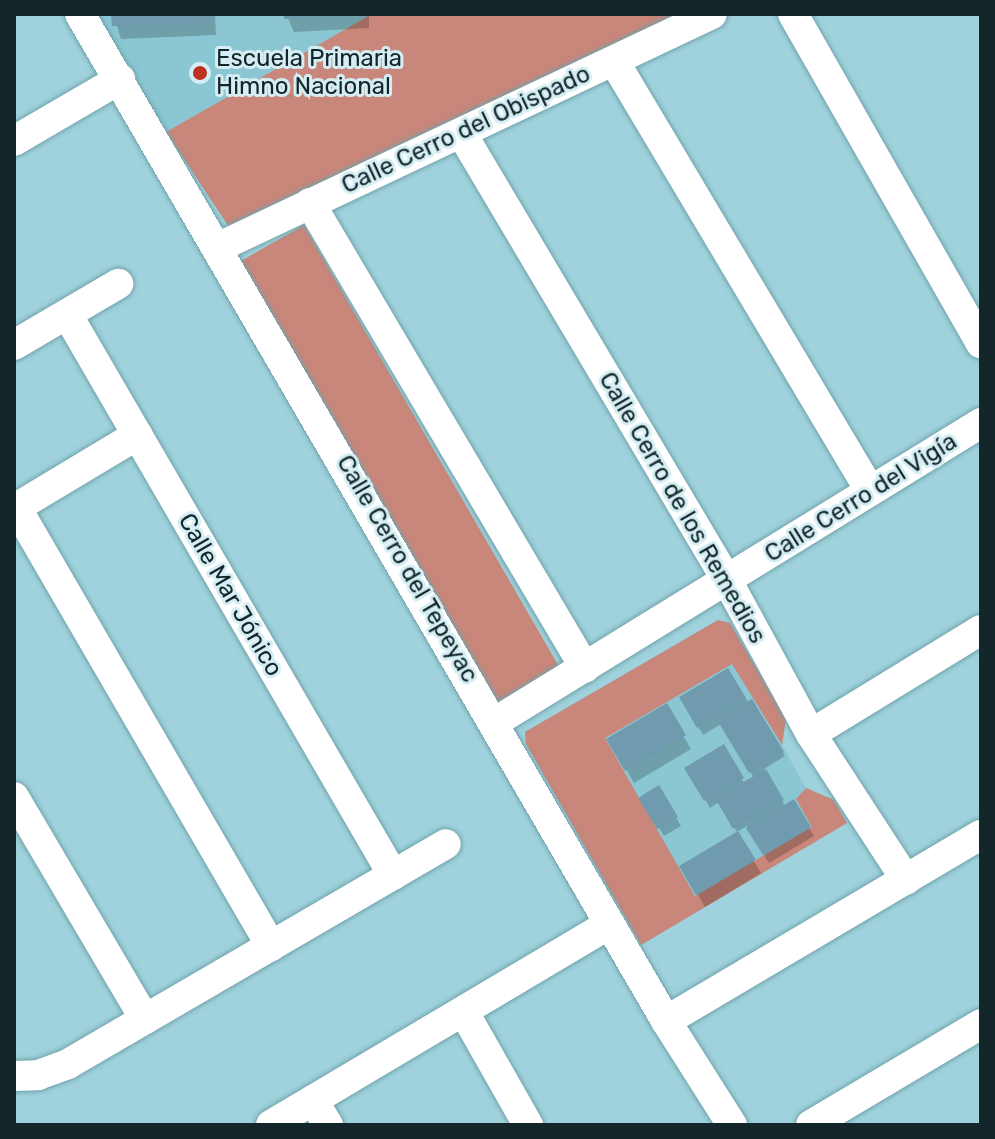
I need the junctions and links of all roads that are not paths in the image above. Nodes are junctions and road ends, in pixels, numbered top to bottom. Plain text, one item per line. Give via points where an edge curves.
1 (80, 14) edge
2 (712, 14) edge
3 (793, 14) edge
4 (614, 61) junction
5 (120, 79) junction
6 (462, 134) junction
7 (14, 141) edge
8 (310, 203) junction
9 (219, 247) junction
10 (118, 284) dead end
11 (67, 314) junction
12 (981, 343) edge
13 (14, 345) edge
14 (981, 423) edge
15 (137, 435) junction
16 (869, 489) junction
17 (15, 508) edge
18 (728, 582) junction
19 (981, 630) edge
20 (585, 668) junction
21 (495, 722) junction
22 (811, 734) junction
23 (14, 797) edge
24 (981, 835) edge
25 (446, 844) dead end
26 (393, 875) junction
27 (906, 880) junction
28 (610, 924) junction
29 (271, 946) junction
30 (465, 1014) junction
31 (145, 1019) junction
32 (666, 1021) junction
33 (981, 1024) edge
34 (14, 1076) edge
35 (321, 1112) edge
36 (271, 1125) edge
37 (528, 1125) edge
38 (732, 1125) edge
39 (811, 1125) edge

1 - 5 street, Calle Cerro del Tepeyac
2 - 4 street, Calle Cerro del Obispado
3 - 12 street
4 - 6 street, Calle Cerro del Obispado
4 - 16 street
5 - 7 street
5 - 9 street, Calle Cerro del Tepeyac
6 - 8 street, Calle Cerro del Obispado
6 - 18 street, Calle Cerro de los Remedios
8 - 9 street, Calle Cerro del Obispado
8 - 20 street
9 - 21 street, Calle Cerro del Tepeyac
10 - 11 street
11 - 13 street
11 - 15 street, Calle Mar Jónico
14 - 16 street, Calle Cerro del Vigía
15 - 17 street
15 - 26 street, Calle Mar Jónico
16 - 18 street, Calle Cerro del Vigía
17 - 29 street
18 - 20 street, Calle Cerro del Vigía
18 - 22 street, Calle Cerro de los Remedios
19 - 22 street
20 - 21 street, Calle Cerro del Vigía
21 - 28 street, Calle Cerro del Tepeyac
22 - 27 street, Calle Cerro de los Remedios
23 - 31 street
24 - 27 street
25 - 26 street
26 - 29 street
27 - 32 street
28 - 30 street
28 - 32 street, Calle Cerro del Tepeyac
29 - 31 street
30 - 35 street
30 - 37 street
31 - 34 street via 68,1064 38,1075
32 - 38 street, Calle Cerro del Tepeyac
33 - 39 street
35 - 36 street

